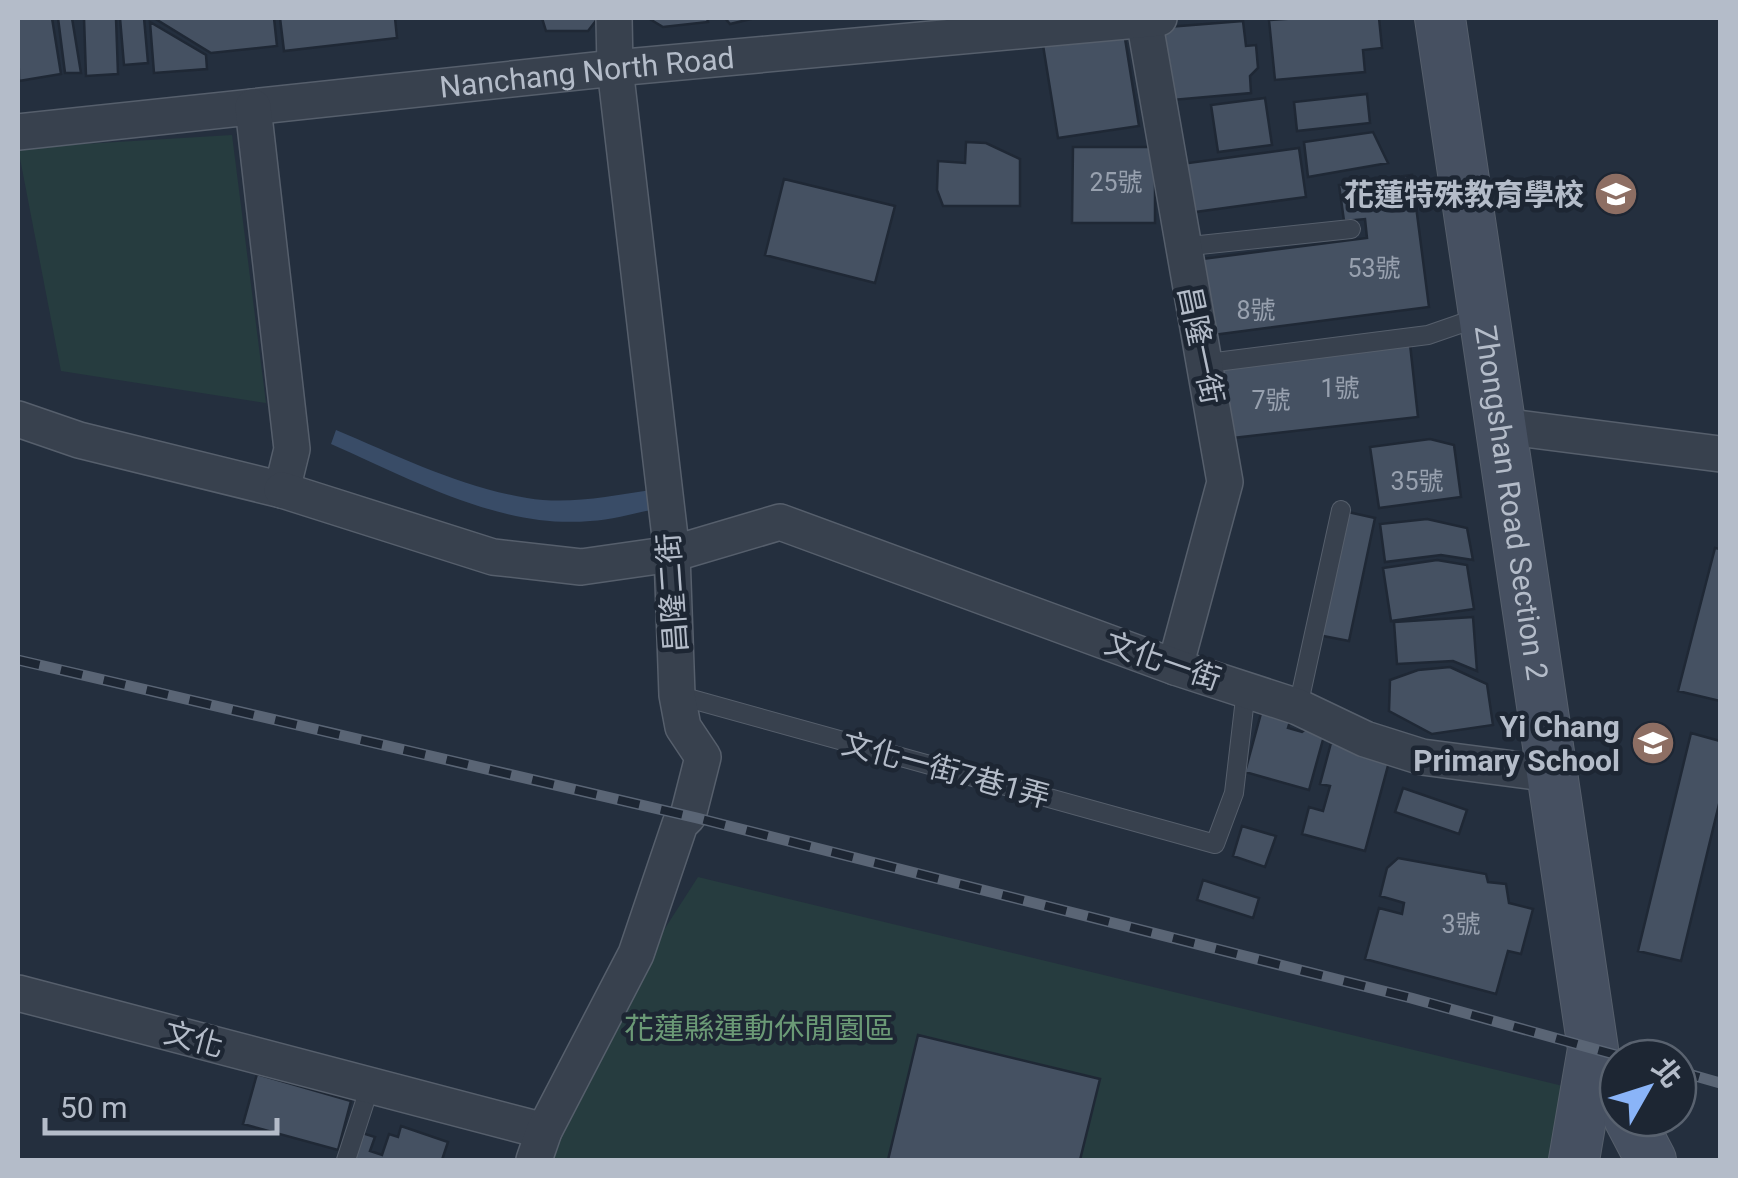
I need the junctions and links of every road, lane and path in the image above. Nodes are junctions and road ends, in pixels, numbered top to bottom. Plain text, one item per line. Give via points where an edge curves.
1 (614, 18) edge
2 (1152, 18) edge
3 (1440, 18) edge
4 (615, 68) junction
5 (253, 106) junction
6 (18, 132) edge
7 (1351, 229) dead end
8 (1181, 247) junction
9 (1485, 315) junction
10 (1207, 368) junction
11 (18, 418) edge
12 (1502, 426) junction
13 (1720, 454) edge
14 (282, 490) junction
15 (1341, 510) dead end
16 (672, 554) junction
17 (1175, 667) junction
18 (1246, 690) junction
19 (678, 696) junction
20 (1298, 707) junction
21 (1552, 774) junction
22 (18, 993) edge
23 (1593, 1049) junction
24 (1598, 1059) edge
25 (370, 1086) junction
26 (539, 1146) edge
27 (346, 1160) edge
28 (1574, 1160) edge

1 - 4 street, 昌隆二街
2 - 4 street, Nanchang North Road
2 - 8 street, 昌隆一街
3 - 9 street, Zhongshan Road Section 2
4 - 5 street, Nanchang North Road
4 - 16 street, 昌隆二街
5 - 6 street, Nanchang North Road
5 - 14 street via 292,449
7 - 8 lane
8 - 10 street, 昌隆一街
9 - 10 lane via 1428,335
9 - 12 street, Zhongshan Road Section 2
10 - 17 street, 昌隆一街 via 1225,482
11 - 14 street via 79,440
12 - 13 street
12 - 21 street, Zhongshan Road Section 2
14 - 16 street via 493,558 581,567
15 - 20 lane
16 - 17 street, 文化一街 via 780,522
16 - 19 street, 昌隆二街
17 - 18 street, 文化一街
18 - 19 lane, 文化一街7巷1弄 via 1234,793 1215,844
18 - 20 street, 文化一街
19 - 26 street, 昌隆二街 via 683,727 703,757 688,816 636,954
20 - 21 street, 文化一街 via 1422,757
21 - 23 street, Zhongshan Road Section 2
22 - 25 street, 文化
23 - 24 street
23 - 28 street
25 - 26 street, 文化
25 - 27 lane

